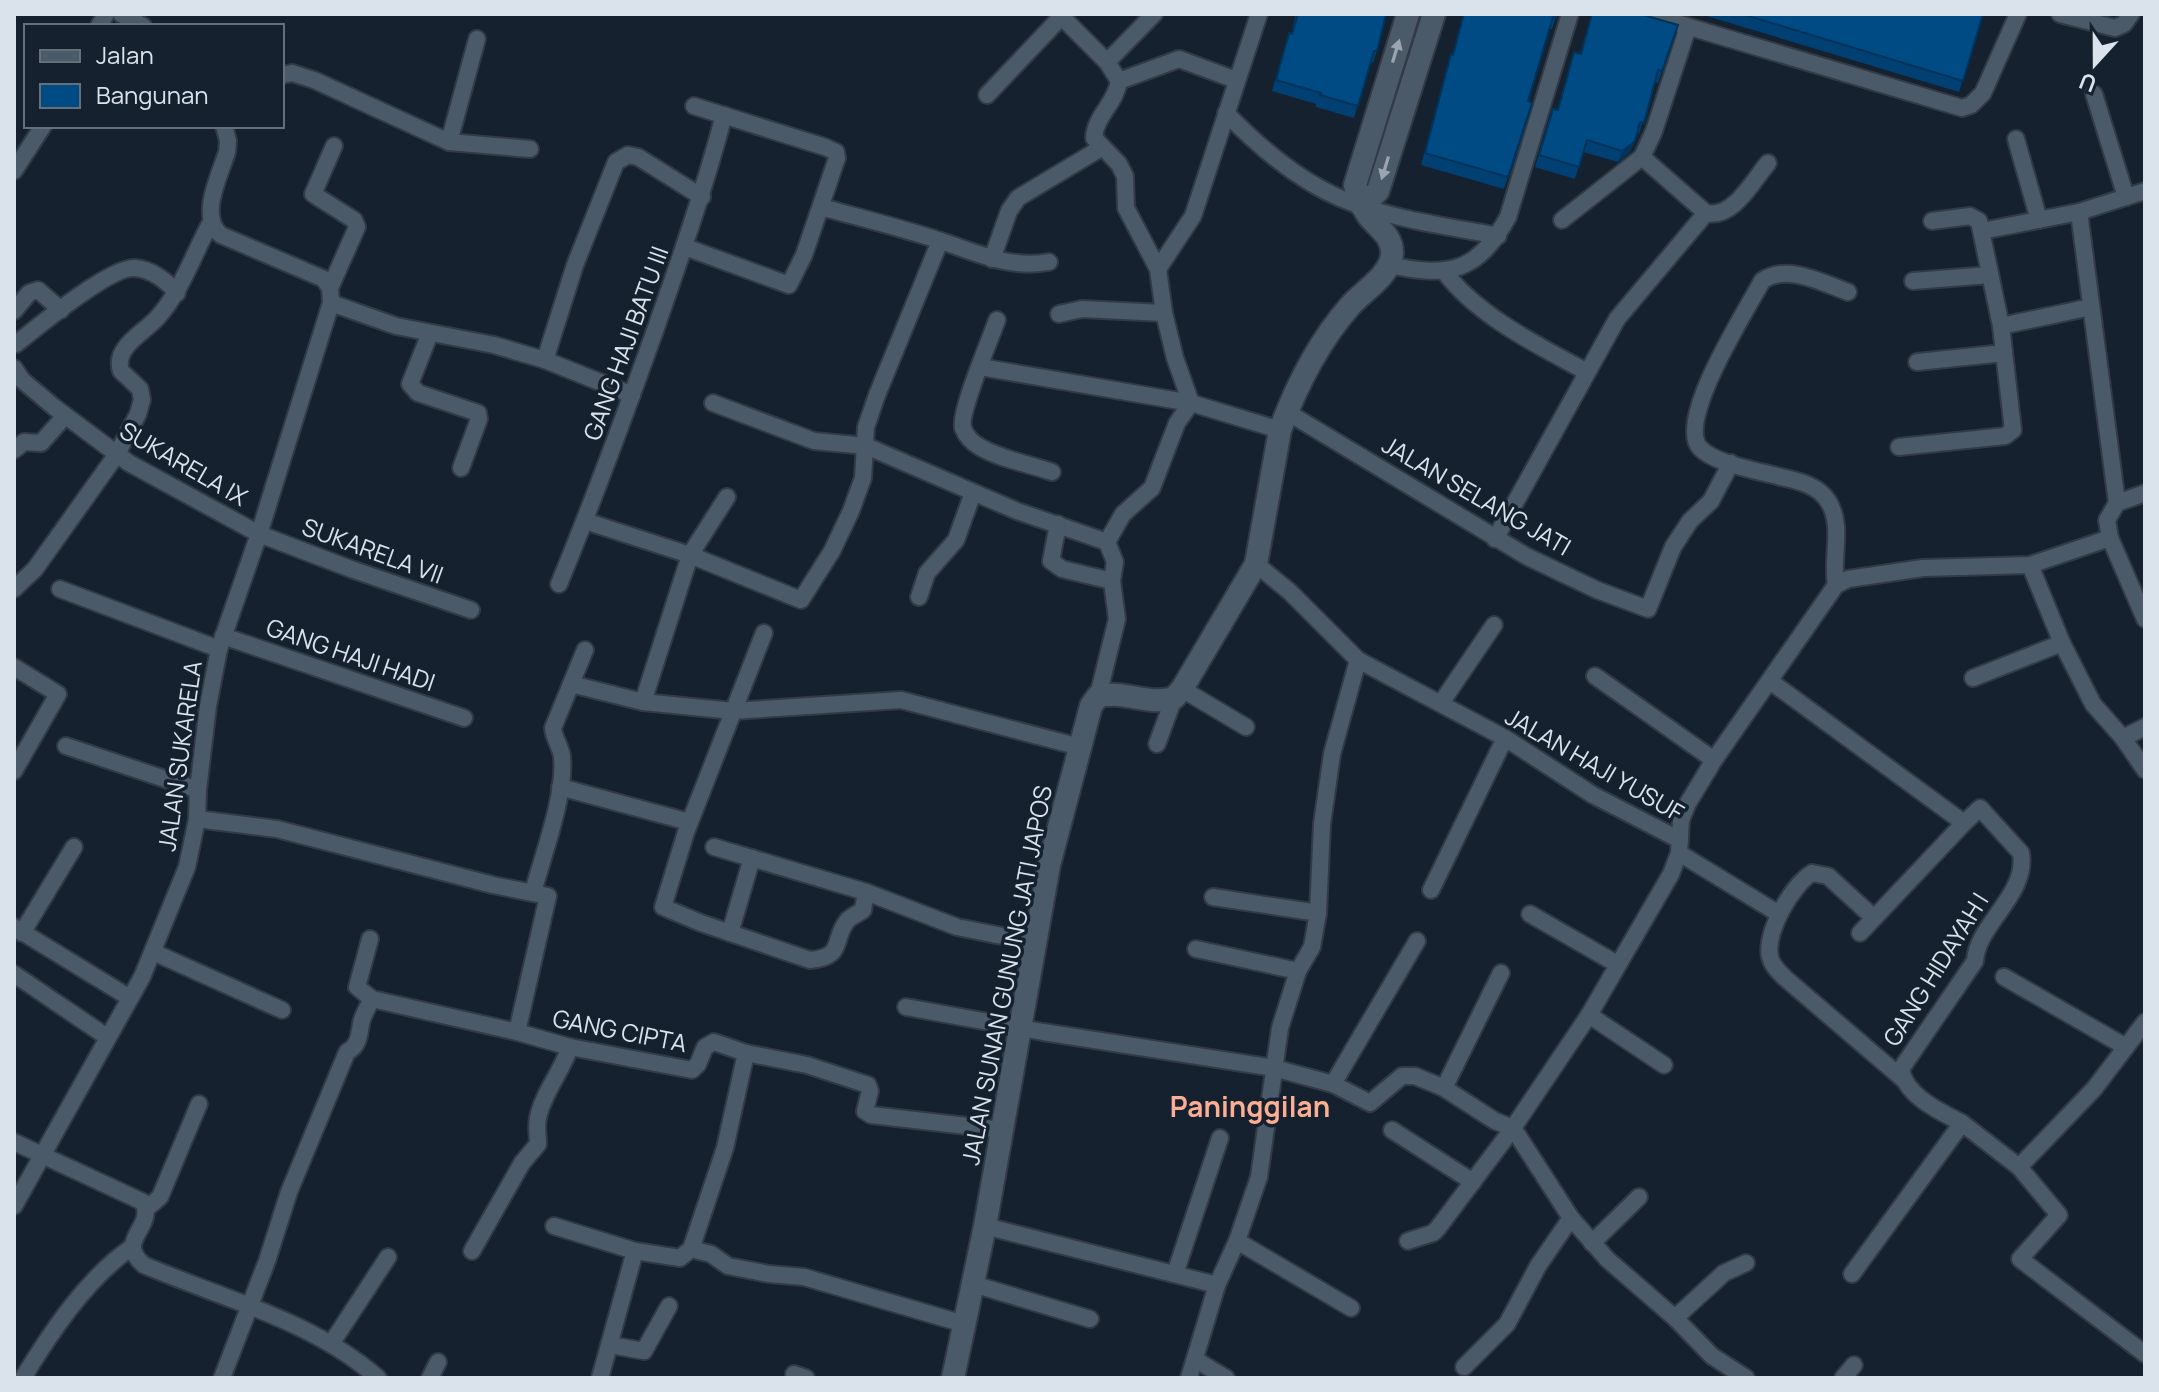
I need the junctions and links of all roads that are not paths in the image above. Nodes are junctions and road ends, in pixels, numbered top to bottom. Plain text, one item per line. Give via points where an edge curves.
1 (121, 14) edge
2 (1154, 14) edge
3 (1259, 14) edge
4 (1408, 14) edge
5 (1434, 14) edge
6 (1570, 14) edge
7 (1646, 14) edge
8 (2018, 14) edge
9 (2060, 14) edge
10 (2131, 14) edge
11 (1060, 15) edge
12 (140, 24) edge
13 (1688, 27) junction
14 (477, 39) dead end
15 (1107, 62) junction
16 (284, 75) edge
17 (1236, 80) junction
18 (1119, 81) junction
19 (2094, 94) dead end
20 (987, 95) dead end
21 (1380, 105) junction
22 (694, 106) dead end
23 (1226, 113) junction
24 (1402, 113) junction
25 (724, 115) junction
26 (42, 128) edge
27 (226, 134) edge
28 (2016, 139) dead end
29 (449, 142) junction
30 (334, 146) dead end
31 (1101, 148) junction
32 (530, 149) dead end
33 (1642, 157) junction
34 (1768, 163) dead end
35 (14, 171) edge
36 (2145, 191) edge
37 (702, 197) junction
38 (2126, 197) junction
39 (1362, 206) junction
40 (821, 207) junction
41 (2079, 212) junction
42 (1706, 213) junction
43 (1562, 220) dead end
44 (2039, 220) junction
45 (1932, 221) dead end
46 (210, 224) junction
47 (1982, 231) junction
48 (1498, 236) junction
49 (940, 241) junction
50 (685, 247) junction
51 (992, 259) junction
52 (1049, 262) dead end
53 (1390, 265) junction
54 (1158, 269) junction
55 (1444, 271) junction
56 (1989, 275) junction
57 (1913, 281) dead end
58 (1848, 292) dead end
59 (177, 293) junction
60 (330, 296) junction
61 (2091, 307) junction
62 (61, 310) junction
63 (14, 311) edge
64 (1164, 313) junction
65 (1059, 314) dead end
66 (997, 320) dead end
67 (2001, 326) junction
68 (430, 333) junction
69 (16, 344) edge
70 (2004, 353) junction
71 (545, 360) junction
72 (1917, 362) dead end
73 (980, 367) junction
74 (14, 368) edge
75 (1587, 372) junction
76 (632, 395) junction
77 (713, 403) dead end
78 (1191, 403) junction
79 (65, 416) junction
80 (1284, 421) junction
81 (866, 446) junction
82 (1899, 447) dead end
83 (14, 450) edge
84 (117, 454) junction
85 (1731, 463) junction
86 (461, 468) dead end
87 (1052, 472) dead end
88 (973, 493) junction
89 (2145, 493) edge
90 (727, 497) dead end
91 (2117, 503) junction
92 (585, 521) junction
93 (1058, 524) junction
94 (259, 534) junction
95 (2110, 538) junction
96 (1495, 539) junction
97 (1107, 542) junction
98 (690, 555) junction
99 (1256, 564) junction
100 (2034, 573) junction
101 (1112, 581) junction
102 (1842, 582) junction
103 (559, 584) dead end
104 (14, 589) edge
105 (60, 589) dead end
106 (919, 597) dead end
107 (471, 610) dead end
108 (2145, 619) edge
109 (1494, 625) dead end
110 (764, 633) dead end
111 (221, 642) junction
112 (2062, 643) junction
113 (585, 650) dead end
114 (1358, 660) junction
115 (14, 667) edge
116 (1595, 676) dead end
117 (1973, 678) dead end
118 (1770, 681) junction
119 (571, 684) junction
120 (1178, 694) junction
121 (1098, 696) junction
122 (643, 702) junction
123 (1441, 703) junction
124 (733, 711) junction
125 (464, 718) dead end
126 (1246, 727) dead end
127 (2145, 727) edge
128 (1505, 738) junction
129 (2123, 738) junction
130 (1157, 744) dead end
131 (66, 746) dead end
132 (1080, 747) junction
133 (1714, 760) junction
134 (2145, 770) edge
135 (14, 771) edge
136 (560, 787) junction
137 (198, 790) junction
138 (197, 819) junction
139 (689, 822) junction
140 (1964, 823) junction
141 (74, 847) dead end
142 (714, 847) dead end
143 (1680, 847) junction
144 (752, 858) junction
145 (1431, 890) dead end
146 (533, 892) junction
147 (866, 892) junction
148 (1213, 897) dead end
149 (1318, 913) junction
150 (1530, 914) dead end
151 (1779, 914) junction
152 (1874, 918) junction
153 (18, 930) edge
154 (730, 933) junction
155 (1860, 933) dead end
156 (370, 939) dead end
157 (1417, 941) dead end
158 (1037, 943) junction
159 (1196, 949) dead end
160 (153, 952) junction
161 (1617, 964) junction
162 (1298, 971) junction
163 (1501, 973) dead end
164 (2004, 977) dead end
165 (16, 979) edge
166 (130, 998) junction
167 (372, 999) junction
168 (906, 1007) dead end
169 (282, 1010) dead end
170 (1589, 1015) junction
171 (2145, 1022) edge
172 (1020, 1027) junction
173 (517, 1032) junction
174 (107, 1037) junction
175 (570, 1047) junction
176 (2126, 1047) junction
177 (746, 1053) junction
178 (1664, 1065) dead end
179 (1274, 1068) junction
180 (1903, 1079) junction
181 (1333, 1084) junction
182 (1444, 1088) junction
183 (199, 1104) dead end
184 (1962, 1123) junction
185 (1513, 1128) junction
186 (1002, 1130) junction
187 (1392, 1130) dead end
188 (1220, 1138) dead end
189 (14, 1142) edge
190 (43, 1154) junction
191 (2019, 1167) junction
192 (1473, 1182) junction
193 (1639, 1197) dead end
194 (14, 1206) edge
195 (146, 1209) junction
196 (1571, 1218) junction
197 (554, 1226) dead end
198 (985, 1226) junction
199 (1237, 1241) junction
200 (1408, 1241) dead end
201 (1592, 1243) junction
202 (132, 1247) junction
203 (691, 1249) junction
204 (472, 1251) dead end
205 (635, 1251) junction
206 (388, 1257) dead end
207 (1746, 1263) dead end
208 (1175, 1274) junction
209 (1852, 1274) dead end
210 (973, 1284) junction
211 (1217, 1285) junction
212 (249, 1306) junction
213 (669, 1306) dead end
214 (1351, 1308) dead end
215 (1675, 1318) junction
216 (1090, 1319) dead end
217 (964, 1324) junction
218 (331, 1344) junction
219 (610, 1345) junction
220 (2145, 1354) edge
221 (1196, 1360) junction
222 (438, 1362) dead end
223 (1464, 1367) dead end
224 (23, 1378) edge
225 (222, 1378) edge
226 (378, 1378) edge
227 (430, 1378) edge
228 (600, 1378) edge
229 (953, 1378) edge
230 (1189, 1378) edge
231 (1226, 1378) edge
232 (1746, 1378) edge

1 - 12 street
2 - 15 street
3 - 17 street
21 -> 4 street
5 - 24 street
6 - 48 street
7 - 13 street
8 - 13 street via 1983,93 1962,108
9 - 10 street via 2115,28
11 - 15 street
11 - 20 street
13 - 33 street
14 - 29 street
15 - 18 street
16 - 29 street via 314,80
17 - 18 street via 1179,59
17 - 23 street
18 - 31 street via 1096,125 1094,138
19 - 38 street
21 - 24 street
21 - 39 street via 1355,185
22 - 25 street
23 - 39 street via 1249,137 1316,186
23 - 54 street via 1193,216
24 -> 39 street via 1378,191
25 - 37 street, GANG HAJI BATU III
25 - 40 street via 836,152
26 - 35 street
27 - 46 street
28 - 44 street
29 - 32 street
30 - 60 street, JALAN SUKARELA via 313,194 357,227
31 - 51 street via 1018,198
31 - 54 street via 1125,176 1130,220
33 - 42 street
33 - 43 street
34 - 42 street via 1729,209
36 - 38 street
37 - 50 street, GANG HAJI BATU III
37 - 71 street via 638,157 628,155 616,162
38 - 41 street
39 - 48 street
39 - 53 street via 1390,240
40 - 49 street
40 - 50 street via 789,285
41 - 44 street
41 - 61 street
42 - 75 street via 1617,319
44 - 47 street
45 - 47 street via 1970,216
46 - 59 street
46 - 60 street via 221,235 324,279
47 - 56 street
48 - 55 street via 1472,262
49 - 51 street
49 - 81 street via 877,395 866,427
50 - 76 street, GANG HAJI BATU III
51 - 52 street
53 - 55 street
53 - 80 street via 1345,312
54 - 64 street
55 - 75 street via 1455,286 1513,331
56 - 57 street
56 - 67 street
58 - 85 street via 1798,275 1777,274 1762,281 1705,387 1696,417 1698,445
59 - 62 street via 156,275 124,269
59 - 84 street via 119,357 121,371 140,389 142,400
60 - 68 street via 396,326
60 - 94 street, JALAN SUKARELA
61 - 67 street
61 - 91 street
62 - 63 street via 38,290
62 - 69 street
64 - 65 street via 1082,309
64 - 78 street
66 - 73 street
67 - 70 street
68 - 71 street
68 - 86 street via 410,384 418,393 478,413
70 - 72 street
70 - 82 street via 2014,423 2010,433
71 - 76 street
73 - 78 street, JALAN SELANG JATI
73 - 87 street via 963,419 969,438 984,450
74 - 79 street, SUKARELA IX
75 - 96 street
76 - 92 street, GANG HAJI BATU III
77 - 81 street via 814,441
78 - 80 street, JALAN SELANG JATI
78 - 97 street via 1177,423 1152,488 1123,514
79 - 83 street via 41,443 24,442
79 - 84 street, SUKARELA IX
80 - 96 street, JALAN SELANG JATI
80 - 99 street
81 - 88 street
81 - 98 street via 863,478 851,511 801,600
84 - 94 street, SUKARELA IX
84 - 104 street via 35,569
85 - 96 street, JALAN SELANG JATI via 1711,501 1673,547 1648,609
85 - 102 street via 1806,484 1827,499 1835,514
88 - 93 street
88 - 106 street via 956,540 927,573
89 - 91 street
90 - 98 street
91 - 95 street via 2107,520
92 - 98 street
92 - 103 street, GANG HAJI BATU III
93 - 97 street
93 - 101 street via 1051,561 1062,569
94 - 107 street, SUKARELA VII
94 - 111 street, JALAN SUKARELA
95 - 100 street
95 - 108 street
97 - 101 street via 1115,562
98 - 122 street
99 - 114 street, JALAN HAJI YUSUF
99 - 120 street
100 - 102 street via 1923,568
100 - 112 street
101 - 121 street via 1117,619
102 - 118 street
105 - 111 street, GANG HAJI HADI
109 - 123 street
110 - 124 street
111 - 125 street, GANG HAJI HADI
111 - 137 street, JALAN SUKARELA
112 - 117 street
112 - 129 street via 2093,704
113 - 119 street
114 - 123 street, JALAN HAJI YUSUF
114 - 149 street via 1332,754
115 - 135 street via 58,694
116 - 133 street
118 - 133 street
118 - 140 street
119 - 122 street
119 - 136 street via 553,728 562,752
120 - 121 street via 1157,700
120 - 126 street
120 - 130 street
121 - 132 street, JALAN SUNAN GUNUNG JATI JAPOS
122 - 124 street
123 - 128 street, JALAN HAJI YUSUF
124 - 132 street via 901,700
124 - 139 street
127 - 129 street
128 - 143 street, JALAN HAJI YUSUF
128 - 145 street
129 - 134 street
131 - 137 street
132 - 158 street, JALAN SUNAN GUNUNG JATI JAPOS via 1056,831
133 - 143 street via 1681,820
136 - 139 street
136 - 146 street
137 - 138 street, JALAN SUKARELA
138 - 146 street via 277,829
138 - 160 street, JALAN SUKARELA via 187,867
139 - 154 street via 663,907
140 - 152 street
140 - 180 street, GANG HIDAYAH I via 1980,808 2022,859 2012,894 1975,950 1975,961 1904,1063
141 - 153 street
142 - 144 street
143 - 151 street
143 - 161 street, JALAN HAJI YUSUF via 1671,874
144 - 147 street
144 - 154 street
146 - 173 street via 548,896
147 - 154 street via 863,910 847,920 833,952 824,959 794,956
147 - 158 street via 957,927
148 - 149 street
149 - 162 street via 1312,947
150 - 161 street
151 - 152 street via 1812,873 1828,876
151 - 180 street via 1769,954 1773,965
152 - 155 street
153 - 166 street
156 - 167 street via 357,987
157 - 181 street
158 - 172 street, JALAN SUNAN GUNUNG JATI JAPOS
159 - 162 street
160 - 166 street, JALAN SUKARELA
160 - 169 street
161 - 170 street, JALAN HAJI YUSUF
162 - 179 street
163 - 182 street
164 - 176 street
165 - 174 street
166 - 174 street, JALAN SUKARELA
167 - 173 street, GANG CIPTA
167 - 212 street via 289,1192
168 - 172 street
170 - 178 street
170 - 185 street, JALAN HAJI YUSUF
171 - 176 street
172 - 179 street
172 - 186 street, JALAN SUNAN GUNUNG JATI JAPOS
173 - 175 street, GANG CIPTA
174 - 190 street, JALAN SUKARELA
175 - 177 street, GANG CIPTA via 692,1070 714,1042
175 - 204 street via 540,1111 538,1144
176 - 191 street via 2094,1089
177 - 186 street, GANG CIPTA via 868,1085 865,1111 871,1115
177 - 203 street via 725,1148
179 - 181 street
179 - 199 street via 1259,1177
180 - 184 street, GANG HIDAYAH I
181 - 182 street via 1370,1103 1407,1075
182 - 185 street
183 - 195 street via 160,1197
184 - 191 street, GANG HIDAYAH I
184 - 209 street
185 - 192 street, JALAN HAJI YUSUF
185 - 196 street
186 - 198 street, JALAN SUNAN GUNUNG JATI JAPOS
187 - 192 street
188 - 208 street
189 - 190 street
190 - 194 street, JALAN SUKARELA
190 - 195 street via 137,1198
191 - 220 street, GANG HIDAYAH I via 2059,1215 2020,1259
192 - 200 street, JALAN HAJI YUSUF via 1433,1233
193 - 201 street
195 - 202 street
196 - 201 street
196 - 223 street via 1507,1324
197 - 205 street
198 - 208 street
198 - 210 street, JALAN SUNAN GUNUNG JATI JAPOS
199 - 211 street
199 - 214 street
201 - 215 street
202 - 212 street via 144,1265
202 - 224 street via 81,1297
203 - 205 street via 680,1258
203 - 217 street via 728,1266 804,1277
205 - 219 street
206 - 218 street
207 - 215 street via 1724,1273
208 - 211 street
210 - 216 street
210 - 217 street, JALAN SUNAN GUNUNG JATI JAPOS
211 - 221 street
212 - 218 street
212 - 225 street
213 - 219 street via 644,1351
215 - 232 street via 1712,1356
217 - 229 street, JALAN SUNAN GUNUNG JATI JAPOS
218 - 226 street
219 - 228 street
221 - 230 street
221 - 231 street
222 - 227 street

